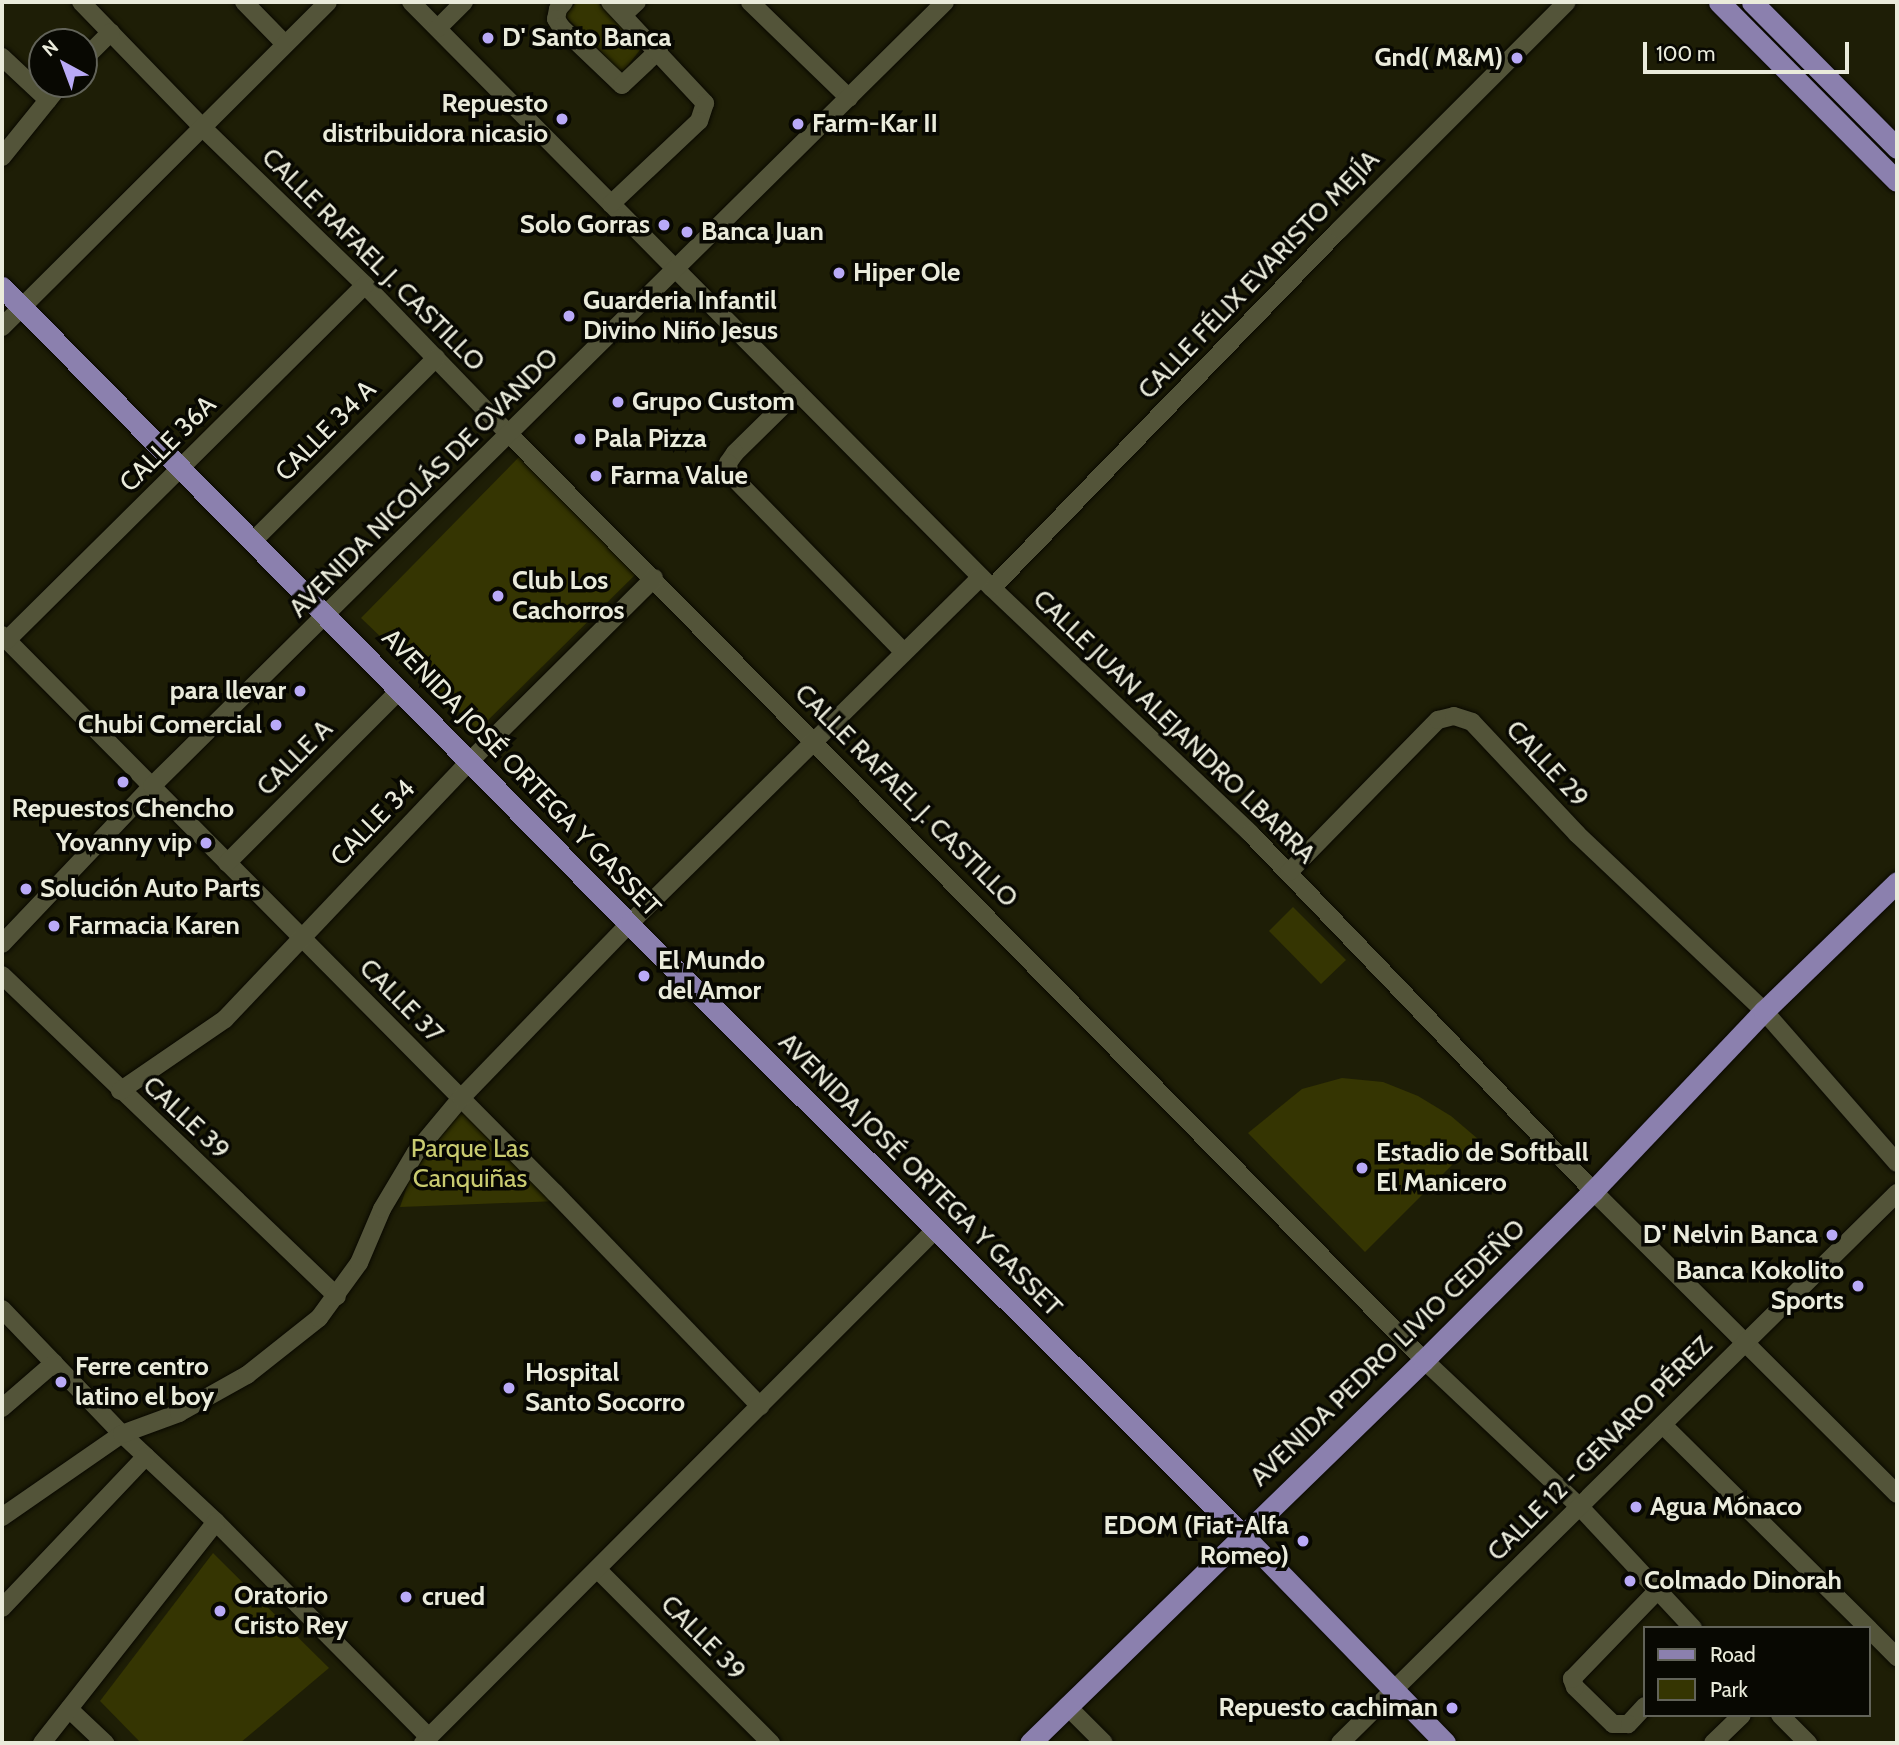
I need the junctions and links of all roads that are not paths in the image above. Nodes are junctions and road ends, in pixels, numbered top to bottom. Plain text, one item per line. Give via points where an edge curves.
1 (81, 2) edge
2 (244, 2) edge
3 (328, 2) edge
4 (411, 2) edge
5 (464, 2) edge
6 (564, 2) edge
7 (610, 2) edge
8 (637, 2) edge
9 (750, 2) edge
10 (945, 2) edge
11 (1567, 2) edge
12 (1752, 2) edge
13 (1722, 5) edge
14 (624, 15) junction
15 (438, 28) junction
16 (111, 32) junction
17 (285, 44) junction
18 (98, 45) edge
19 (659, 50) junction
20 (2, 57) edge
21 (849, 99) junction
22 (48, 100) joint
23 (203, 128) junction
24 (1897, 148) edge
25 (2, 157) edge
26 (1897, 181) edge
27 (611, 204) junction
28 (677, 269) junction
29 (365, 285) junction
30 (2, 287) edge
31 (22, 307) junction
32 (2, 327) edge
33 (436, 358) junction
34 (797, 392) junction
35 (509, 434) junction
36 (181, 468) junction
37 (253, 541) junction
38 (654, 578) junction
39 (986, 583) junction
40 (327, 615) junction
41 (4, 637) edge
42 (903, 652) junction
43 (400, 690) junction
44 (814, 740) junction
45 (469, 762) junction
46 (152, 786) junction
47 (228, 863) junction
48 (1289, 872) junction
49 (1897, 882) edge
50 (629, 924) junction
51 (300, 937) junction
52 (2, 944) edge
53 (2, 975) edge
54 (1764, 1011) junction
55 (120, 1091) junction
56 (461, 1098) junction
57 (1897, 1163) edge
58 (1593, 1191) junction
59 (1897, 1193) edge
60 (936, 1229) junction
61 (337, 1296) junction
62 (2, 1309) edge
63 (1745, 1343) junction
64 (1424, 1360) junction
65 (54, 1363) junction
66 (760, 1406) junction
67 (2, 1408) edge
68 (1663, 1425) junction
69 (122, 1434) junction
70 (146, 1456) junction
71 (1897, 1494) edge
72 (1580, 1507) junction
73 (2, 1517) edge
74 (216, 1522) junction
75 (1242, 1535) junction
76 (598, 1570) junction
77 (1657, 1591) junction
78 (2, 1608) edge
79 (1691, 1626) edge
80 (1867, 1626) edge
81 (1871, 1630) edge
82 (1897, 1657) edge
83 (1393, 1690) junction
84 (1067, 1706) junction
85 (1644, 1707) edge
86 (69, 1709) junction
87 (1740, 1717) edge
88 (1782, 1717) edge
89 (426, 1740) edge
90 (42, 1743) edge
91 (105, 1743) edge
92 (771, 1743) edge
93 (1030, 1743) edge
94 (1104, 1743) edge
95 (1340, 1743) edge
96 (1445, 1743) edge
97 (1713, 1743) edge
98 (1808, 1743) edge

1 - 16 street, CALLE RAFAEL J. CASTILLO
2 - 17 street
3 - 17 street
4 - 15 street, CALLE JUAN ALEJANDRO LBARRA
5 - 15 street
6 - 19 street via 556,19 561,27 622,85
7 - 14 street
8 - 14 street
9 - 21 street
10 - 21 street, AVENIDA NICOLÁS DE OVANDO
11 - 39 street, CALLE FÉLIX EVARISTO MEJÍA
12 - 24 main road
13 - 26 main road
14 - 19 street
15 - 27 street, CALLE JUAN ALEJANDRO LBARRA
16 - 18 street
16 - 23 street, CALLE RAFAEL J. CASTILLO
17 - 23 street
19 - 27 street via 705,103 704,113
20 - 22 street
21 - 28 street, AVENIDA NICOLÁS DE OVANDO
22 - 25 street
23 - 29 street, CALLE RAFAEL J. CASTILLO
23 - 31 street
27 - 28 street, CALLE JUAN ALEJANDRO LBARRA
28 - 34 street, CALLE JUAN ALEJANDRO LBARRA
28 - 35 street, AVENIDA NICOLÁS DE OVANDO
29 - 33 street, CALLE RAFAEL J. CASTILLO
29 - 36 street, CALLE 36A
30 - 31 main road, AVENIDA JOSÉ ORTEGA Y GASSET
31 - 32 street
31 - 36 main road, AVENIDA JOSÉ ORTEGA Y GASSET
33 - 35 street, CALLE RAFAEL J. CASTILLO
33 - 37 street, CALLE 34 A
34 - 39 street, CALLE JUAN ALEJANDRO LBARRA
34 - 42 street via 735,453 728,463 729,473
35 - 38 street, CALLE RAFAEL J. CASTILLO
35 - 40 street, AVENIDA NICOLÁS DE OVANDO
36 - 37 main road, AVENIDA JOSÉ ORTEGA Y GASSET
36 - 41 street, CALLE 36A
37 - 40 main road, AVENIDA JOSÉ ORTEGA Y GASSET
38 - 44 street, CALLE RAFAEL J. CASTILLO
38 - 45 street, CALLE 34
39 - 42 street, CALLE FÉLIX EVARISTO MEJÍA
39 - 48 street, CALLE JUAN ALEJANDRO LBARRA
40 - 43 main road, AVENIDA JOSÉ ORTEGA Y GASSET
40 - 46 street, AVENIDA NICOLÁS DE OVANDO
41 - 46 street, CALLE 37
42 - 44 street, CALLE FÉLIX EVARISTO MEJÍA
43 - 45 main road, AVENIDA JOSÉ ORTEGA Y GASSET
43 - 47 street, CALLE A
44 - 50 street, CALLE FÉLIX EVARISTO MEJÍA
44 - 64 street, CALLE RAFAEL J. CASTILLO
45 - 50 main road, AVENIDA JOSÉ ORTEGA Y GASSET
45 - 51 street, CALLE 34
46 - 47 street, CALLE 37
46 - 52 street, AVENIDA NICOLÁS DE OVANDO
47 - 51 street, CALLE 37
48 - 54 street, CALLE 29 via 1438,720 1454,716 1472,722 1577,834
48 - 58 street, CALLE JUAN ALEJANDRO LBARRA
49 - 54 main road, AVENIDA PEDRO LIVIO CEDEÑO
50 - 56 street, CALLE FÉLIX EVARISTO MEJÍA
50 - 60 main road, AVENIDA JOSÉ ORTEGA Y GASSET
51 - 55 street, CALLE 34 via 225,1019
51 - 56 street, CALLE 37
53 - 55 street, CALLE 39
54 - 57 street, CALLE 29
54 - 58 main road, AVENIDA PEDRO LIVIO CEDEÑO
55 - 61 street, CALLE 39
56 - 61 street, CALLE FÉLIX EVARISTO MEJÍA via 411,1161
56 - 66 street, CALLE 37
58 - 63 street, CALLE JUAN ALEJANDRO LBARRA
58 - 64 main road, AVENIDA PEDRO LIVIO CEDEÑO
59 - 63 street, CALLE 12 - GENARO PÉREZ
60 - 66 street
60 - 75 main road, AVENIDA JOSÉ ORTEGA Y GASSET
61 - 69 street, CALLE FÉLIX EVARISTO MEJÍA via 319,1318 247,1375 179,1413
62 - 65 street
63 - 68 street, CALLE 12 - GENARO PÉREZ
63 - 71 street, CALLE JUAN ALEJANDRO LBARRA
64 - 72 street, CALLE RAFAEL J. CASTILLO
64 - 75 main road, AVENIDA PEDRO LIVIO CEDEÑO
65 - 67 street
65 - 69 street
66 - 76 street
68 - 72 street, CALLE 12 - GENARO PÉREZ
68 - 80 street
69 - 70 street
69 - 73 street, CALLE FÉLIX EVARISTO MEJÍA
70 - 74 street
70 - 78 street
72 - 77 street, CALLE RAFAEL J. CASTILLO
72 - 83 street, CALLE 12 - GENARO PÉREZ
74 - 86 street
74 - 89 street
75 - 83 main road, AVENIDA JOSÉ ORTEGA Y GASSET
75 - 84 main road, AVENIDA PEDRO LIVIO CEDEÑO
76 - 89 street
76 - 92 street, CALLE 39
77 - 79 street, CALLE RAFAEL J. CASTILLO
77 - 85 street via 1572,1679 1613,1724 1628,1724
81 - 82 street
83 - 95 street, CALLE 12 - GENARO PÉREZ
83 - 96 main road, AVENIDA JOSÉ ORTEGA Y GASSET
84 - 93 main road, AVENIDA PEDRO LIVIO CEDEÑO
84 - 94 street
86 - 90 street
86 - 91 street
87 - 97 street
88 - 98 street

